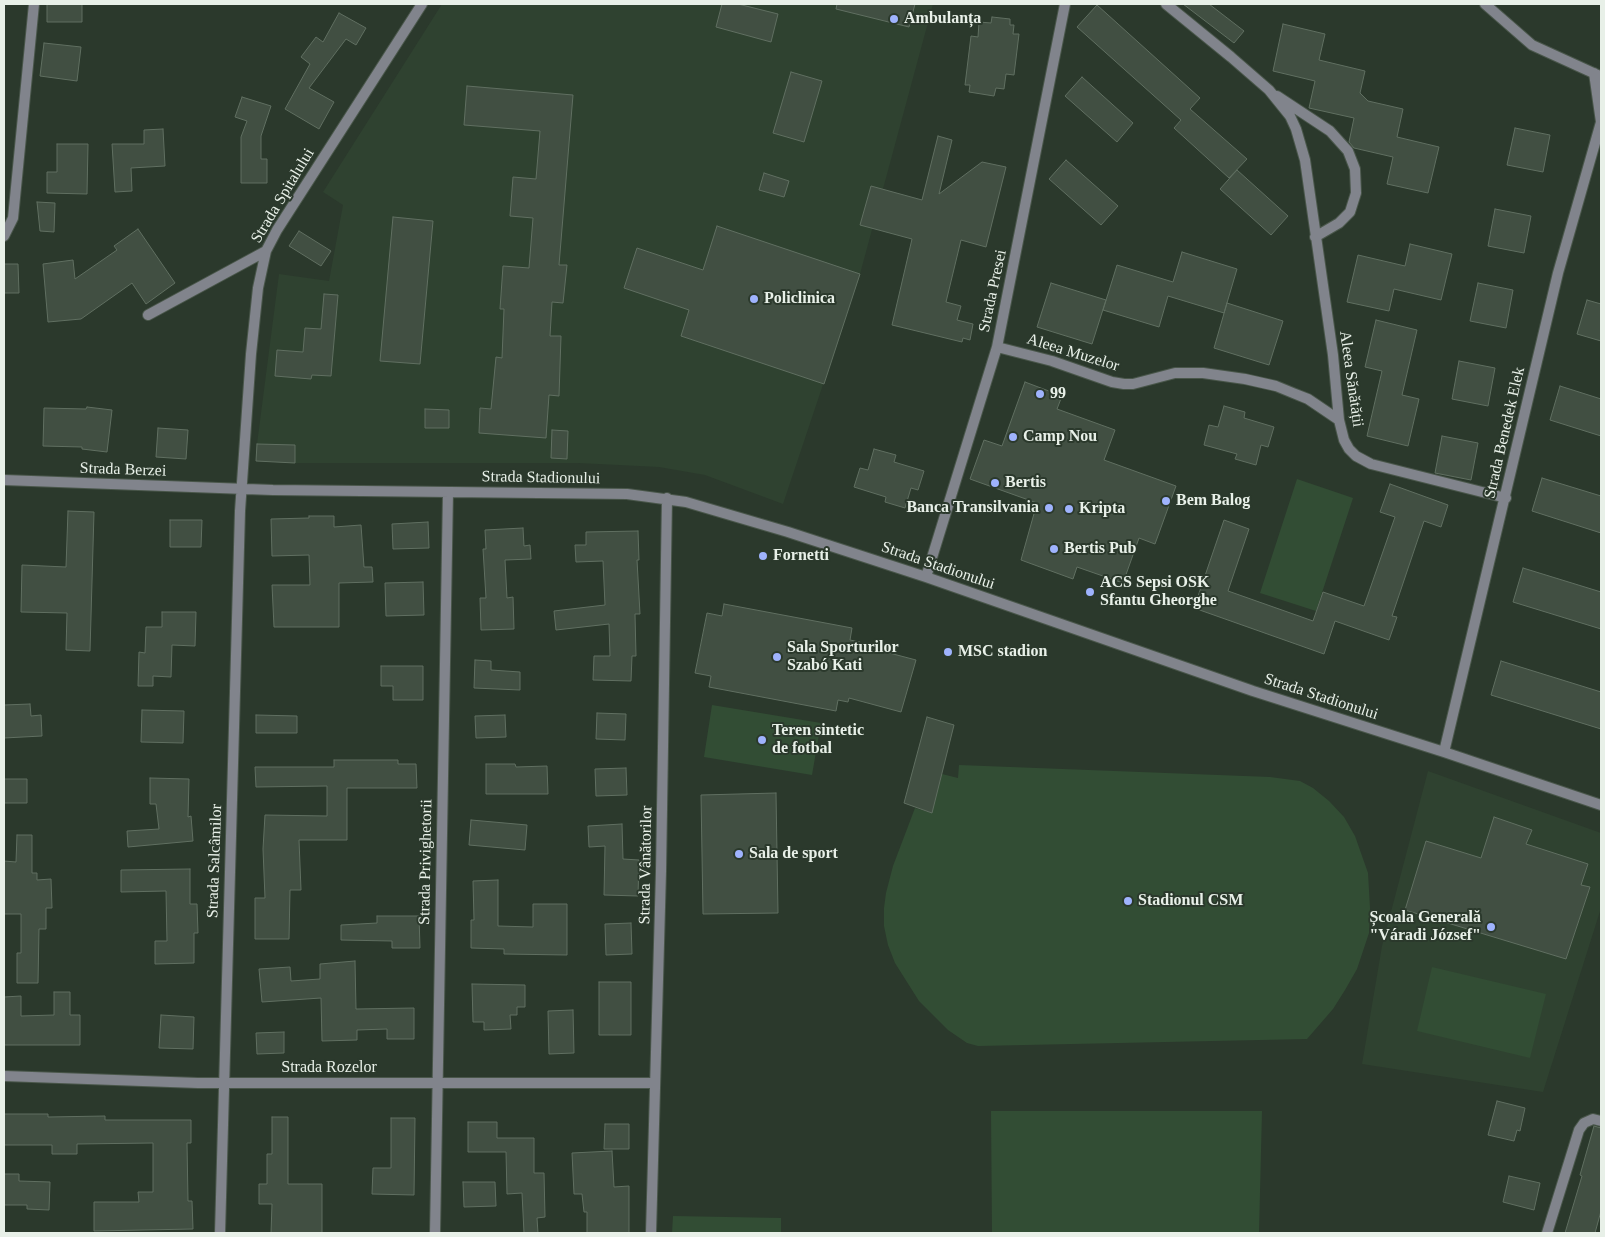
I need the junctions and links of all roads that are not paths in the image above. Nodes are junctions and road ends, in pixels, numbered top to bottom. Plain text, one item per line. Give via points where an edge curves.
1 (34, 4) edge
2 (422, 4) edge
3 (1065, 4) edge
4 (1166, 4) edge
5 (1485, 4) edge
6 (1598, 75) edge
7 (1269, 90) junction
8 (1601, 122) edge
9 (4, 236) edge
10 (1315, 237) junction
11 (266, 251) junction
12 (148, 315) dead end
13 (997, 347) junction
14 (1339, 420) junction
15 (4, 480) edge
16 (242, 489) junction
17 (448, 492) junction
18 (667, 498) junction
19 (1506, 498) junction
20 (926, 577) junction
21 (1444, 752) junction
22 (1601, 805) edge
23 (4, 1076) edge
24 (437, 1082) junction
25 (225, 1083) junction
26 (654, 1083) junction
27 (1601, 1121) edge
28 (220, 1233) edge
29 (435, 1233) edge
30 (651, 1233) edge
31 (1547, 1233) edge

1 - 9 street via 13,218
2 - 11 street, Strada Spitalului via 276,230
3 - 13 street, Strada Presei
4 - 7 street, Aleea Sănătății
5 - 6 street via 1532,46
6 - 8 street, Strada Benedek Elek
7 - 10 street, Aleea Sănătății via 1290,116 1301,142
7 - 10 street, Aleea Sănătății via 1330,130 1348,151 1355,169 1356,193 1350,212 1339,223
8 - 19 street, Strada Benedek Elek via 1558,273
10 - 14 street, Aleea Sănătății via 1333,355
11 - 12 street
11 - 16 street, Strada Spitalului via 253,335
13 - 14 street, Aleea Muzelor via 1124,384 1175,373 1203,372 1244,378 1308,399
13 - 20 street, Strada Presei
14 - 19 street, Aleea Sănătății via 1349,449 1362,461
15 - 16 street, Strada Berzei
16 - 17 street, Strada Stadionului
16 - 25 street, Strada Salcâmilor
17 - 18 street, Strada Stadionului via 627,494
17 - 24 street, Strada Privighetorii
18 - 20 street, Strada Stadionului via 788,532
18 - 26 street, Strada Vânătorilor via 662,871
19 - 21 street, Strada Benedek Elek
20 - 21 street, Strada Stadionului via 1253,691
21 - 22 street, Strada Stadionului
23 - 25 street, Strada Rozelor
24 - 25 street, Strada Rozelor
24 - 26 street, Strada Rozelor
24 - 29 street, Strada Privighetorii
25 - 28 street, Strada Salcâmilor
26 - 30 street, Strada Vânătorilor
27 - 31 street via 1593,1119 1578,1130

